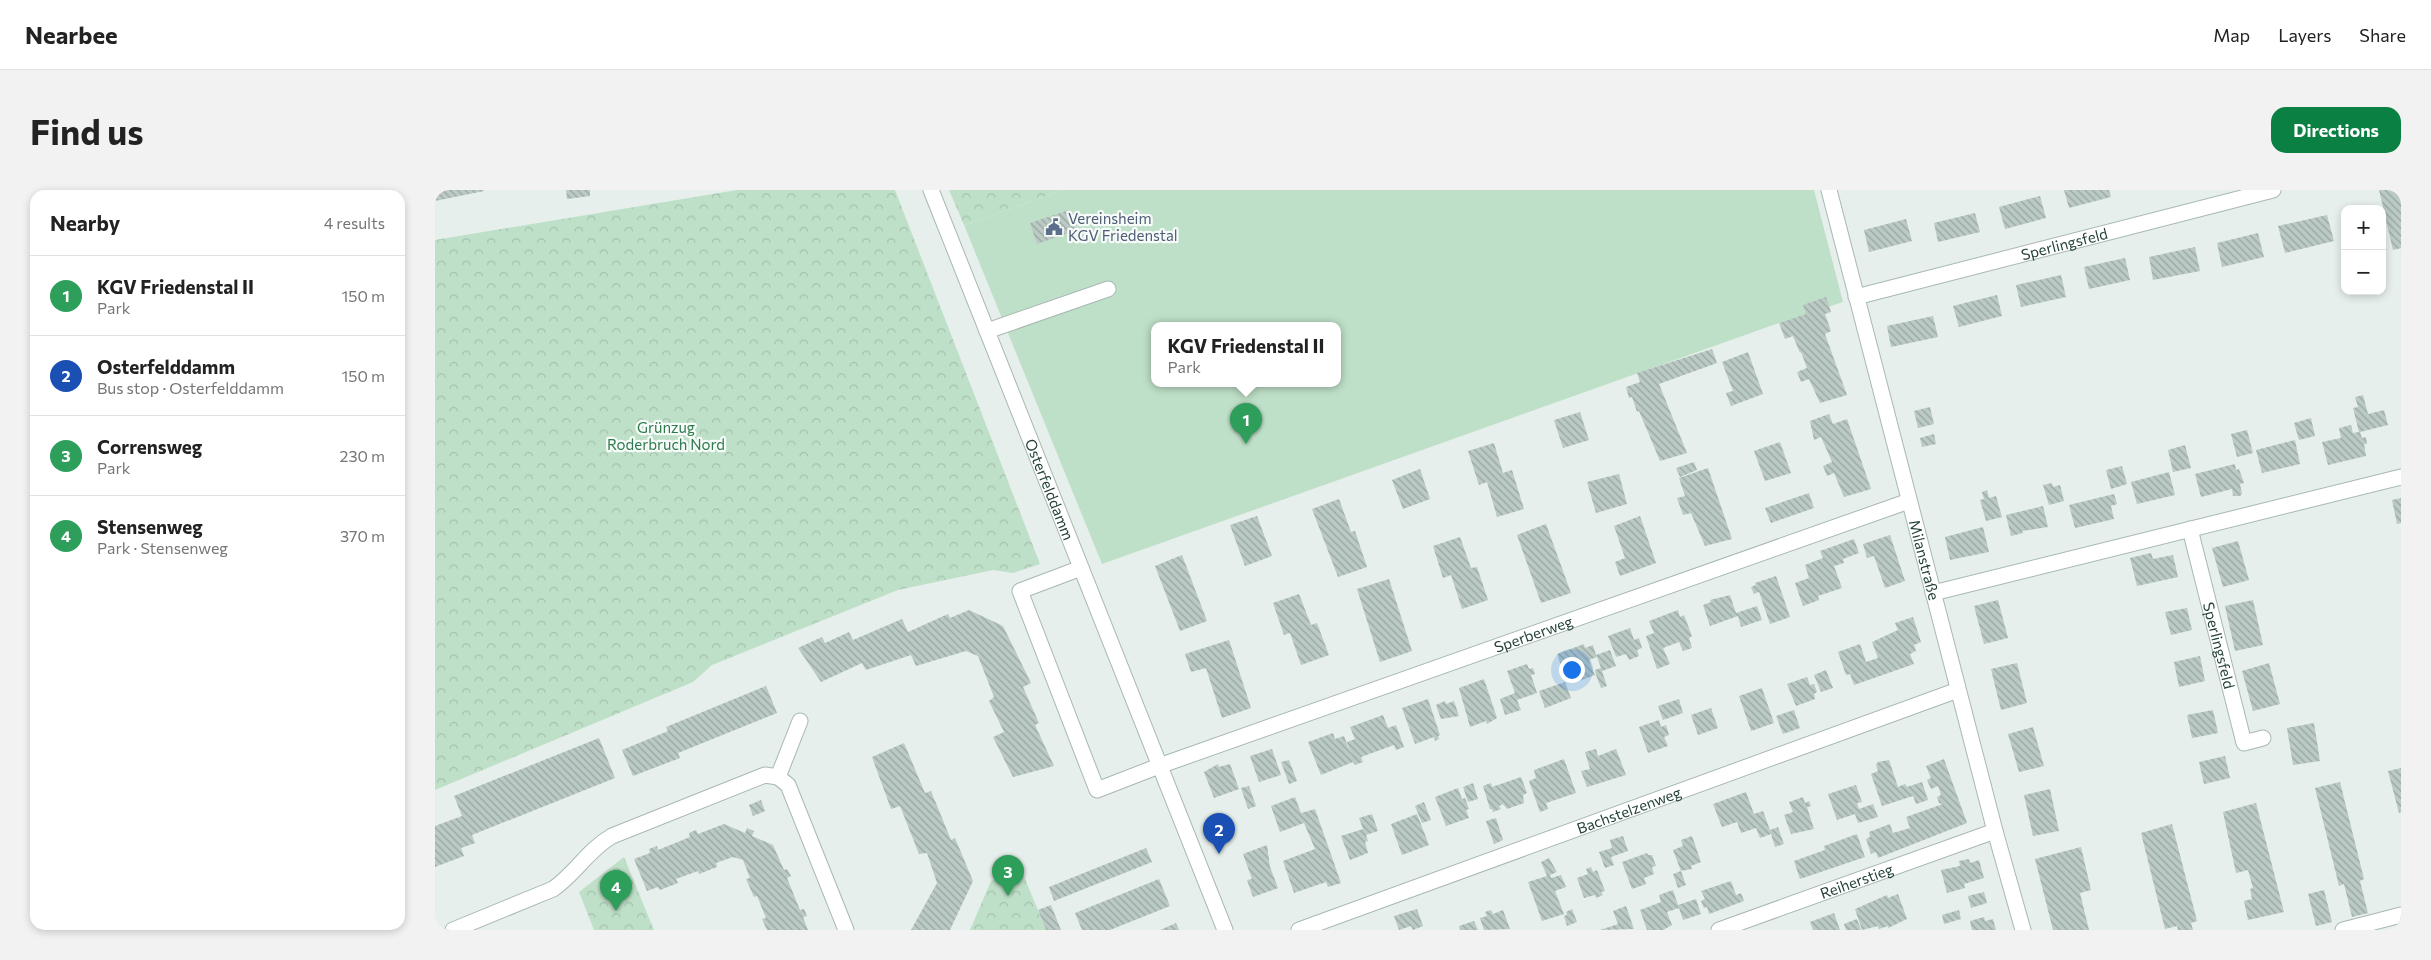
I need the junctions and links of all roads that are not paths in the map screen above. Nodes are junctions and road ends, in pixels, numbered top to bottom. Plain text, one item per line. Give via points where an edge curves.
1 (931, 190) edge
2 (1829, 190) edge
3 (2273, 190) edge
4 (1109, 289) dead end
5 (1856, 297) junction
6 (987, 332) junction
7 (2401, 477) edge
8 (1909, 501) junction
9 (2190, 529) junction
10 (1081, 568) junction
11 (1933, 593) junction
12 (1959, 690) junction
13 (800, 721) dead end
14 (2263, 738) dead end
15 (1159, 766) junction
16 (778, 777) junction
17 (1995, 831) junction
18 (2401, 915) edge
19 (453, 930) edge
20 (847, 930) edge
21 (1225, 930) edge
22 (1299, 930) edge
23 (1719, 930) edge
24 (2023, 930) edge
25 (2343, 930) edge

1 - 6 street, Osterfelddamm
2 - 5 street, Milanstraße
3 - 5 street, Sperlingsfeld
4 - 6 street
5 - 8 street, Milanstraße
6 - 10 street, Osterfelddamm
7 - 9 street
8 - 11 street, Milanstraße
8 - 15 street, Sperberweg
9 - 11 street
9 - 14 street, Sperlingsfeld via 2244,743
10 - 15 street, Osterfelddamm
10 - 15 street, Sperberweg via 1020,590 1097,790
11 - 12 street, Milanstraße
12 - 17 street, Milanstraße
12 - 22 street, Bachstelzenweg
13 - 16 street
15 - 21 street, Osterfelddamm
16 - 19 street via 765,775 611,836 553,889
16 - 20 street via 788,785
17 - 23 street, Reiherstieg
17 - 24 street, Milanstraße
18 - 25 street

